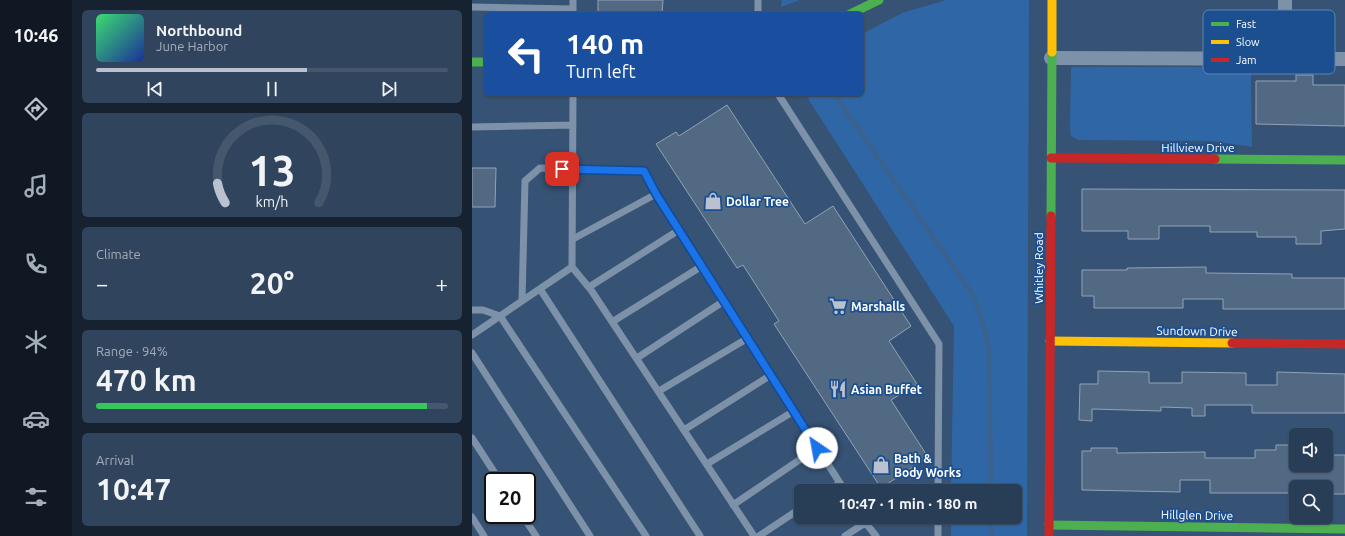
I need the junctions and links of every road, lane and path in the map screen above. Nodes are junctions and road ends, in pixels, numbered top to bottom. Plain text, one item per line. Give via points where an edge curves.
1 (573, 0) edge
2 (758, 0) edge
3 (879, 0) edge
4 (1052, 0) edge
5 (472, 7) edge
6 (573, 11) edge
7 (758, 12) edge
8 (854, 12) edge
9 (1051, 58) junction
10 (1203, 59) edge
11 (472, 62) edge
12 (484, 62) edge
13 (573, 96) edge
14 (779, 96) edge
15 (573, 125) junction
16 (472, 127) edge
17 (1051, 158) junction
18 (1345, 160) edge
19 (573, 169) junction
20 (656, 194) junction
21 (679, 230) junction
22 (573, 239) junction
23 (702, 266) junction
24 (572, 267) junction
25 (589, 286) junction
26 (540, 289) junction
27 (522, 301) junction
28 (724, 301) junction
29 (472, 310) edge
30 (500, 316) junction
31 (612, 322) junction
32 (472, 335) edge
33 (748, 338) junction
34 (1050, 341) junction
35 (1345, 344) edge
36 (472, 353) edge
37 (636, 358) junction
38 (771, 374) junction
39 (659, 391) junction
40 (794, 411) junction
41 (684, 430) junction
42 (472, 438) edge
43 (817, 448) junction
44 (707, 464) junction
45 (494, 472) edge
46 (840, 483) edge
47 (938, 484) edge
48 (733, 504) junction
49 (794, 513) edge
50 (472, 517) edge
51 (528, 524) edge
52 (858, 524) edge
53 (866, 524) edge
54 (938, 524) edge
55 (1049, 524) junction
56 (1345, 528) edge
57 (484, 536) edge
58 (536, 536) edge
59 (590, 536) edge
60 (646, 536) edge
61 (700, 536) edge
62 (754, 536) edge
63 (759, 536) edge
64 (845, 536) edge
65 (876, 536) edge
66 (938, 536) edge
67 (1049, 536) edge

1 - 6 lane
2 - 7 lane
3 - 8 street
4 - 9 street, Whitley Road
5 - 6 lane
9 - 10 street
9 - 17 street, Whitley Road
11 - 12 street
13 - 15 lane
14 - 47 lane via 939,344
15 - 16 lane
15 - 19 lane
17 - 18 street, Hillview Drive
17 - 34 street, Whitley Road
19 - 20 lane via 644,171
19 - 22 lane
19 - 27 lane via 540,168 525,181
20 - 21 lane
20 - 22 lane
21 - 23 lane
21 - 25 lane
22 - 24 lane
23 - 28 lane
23 - 31 lane
24 - 25 lane
24 - 26 lane
25 - 31 lane
26 - 27 lane
26 - 61 lane
27 - 30 lane
28 - 33 lane
28 - 37 lane
29 - 30 lane via 483,310
30 - 32 lane
30 - 60 lane
31 - 37 lane
33 - 38 lane
33 - 39 lane
34 - 35 street, Sundown Drive
34 - 55 street, Whitley Road
36 - 59 lane
37 - 39 lane
38 - 40 lane
38 - 41 lane
39 - 41 lane
40 - 43 lane
40 - 44 lane
41 - 44 lane
42 - 45 lane
43 - 46 lane
43 - 48 lane
44 - 48 lane
48 - 62 lane
49 - 63 lane
50 - 57 lane
51 - 58 lane
52 - 64 lane
53 - 65 lane
54 - 66 lane
55 - 56 street, Hillglen Drive
55 - 67 street, Whitley Road

